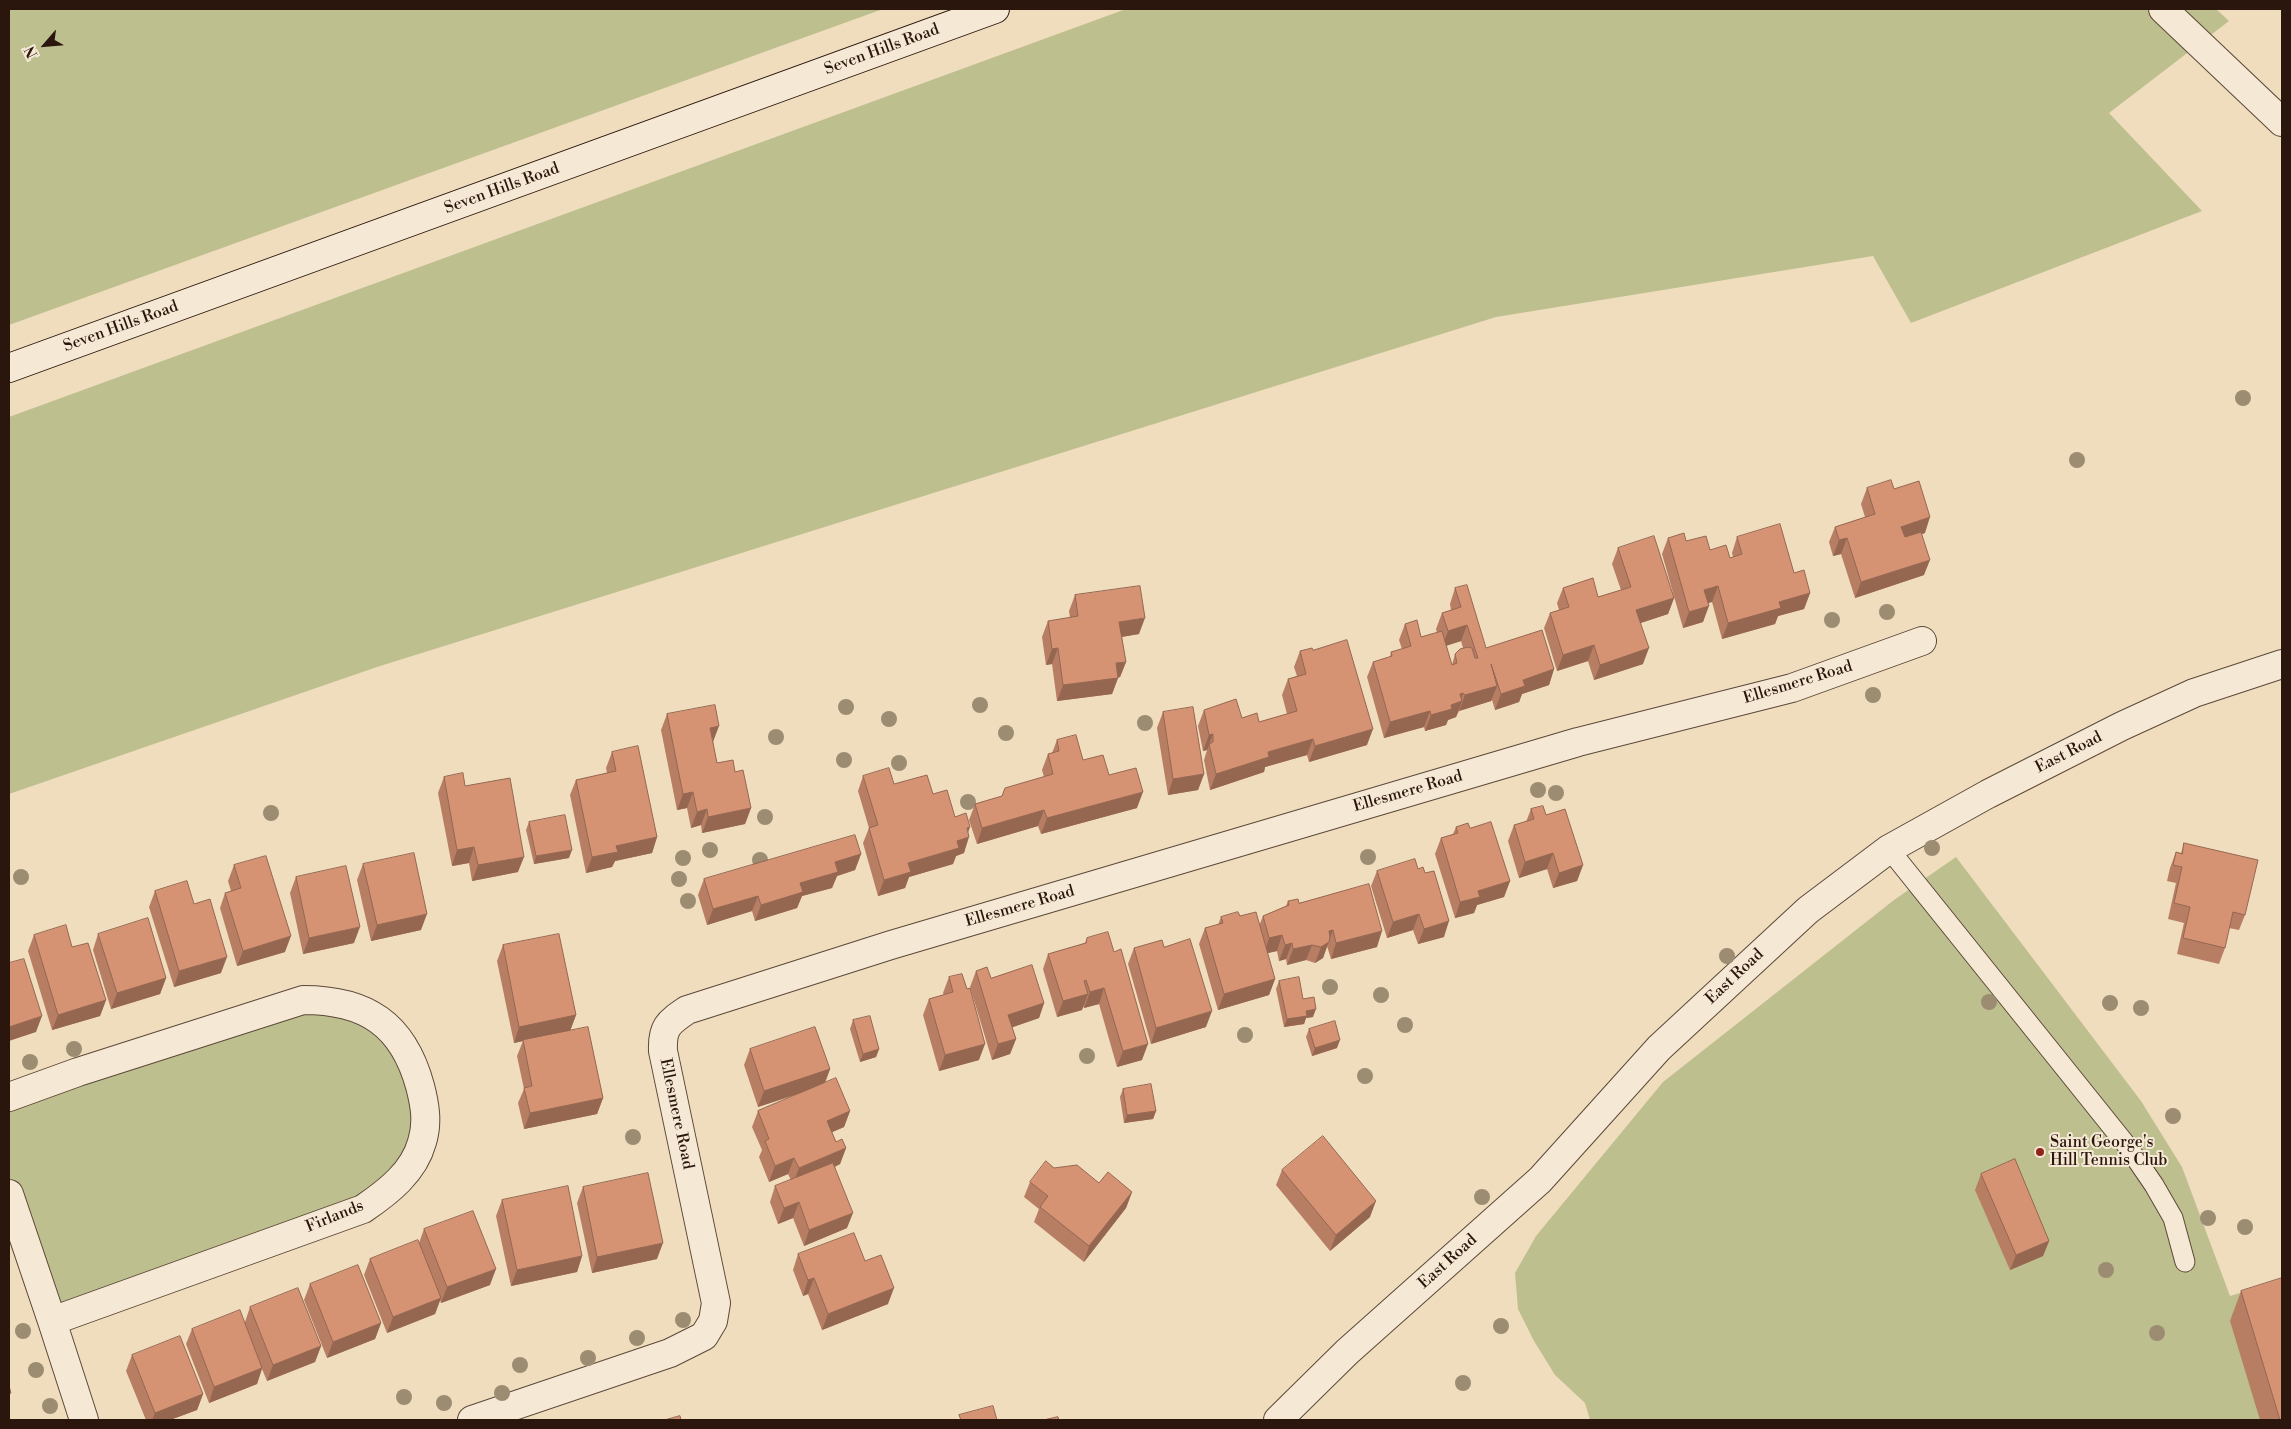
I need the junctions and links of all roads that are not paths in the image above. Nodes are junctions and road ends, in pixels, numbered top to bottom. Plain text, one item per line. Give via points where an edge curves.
1 (995, 9) edge
2 (2163, 9) edge
3 (2282, 122) edge
4 (9, 368) edge
5 (1922, 640) dead end
6 (2282, 664) edge
7 (1890, 849) junction
8 (9, 1097) edge
9 (9, 1194) edge
10 (2185, 1262) dead end
11 (52, 1322) junction
12 (527, 1410) edge
13 (84, 1420) edge
14 (472, 1420) edge
15 (1278, 1420) edge

1 - 4 street, Seven Hills Road
2 - 3 street
5 - 12 street, Ellesmere Road via 1792,688 1578,742 891,945 687,1010 670,1021 663,1034 663,1051 716,1303 713,1321 704,1336 670,1353
6 - 7 street, East Road via 2194,693 2122,726 1988,794
7 - 10 lane via 2128,1147 2173,1218
7 - 15 street, East Road via 1808,910 1666,1041 1540,1180 1347,1352
8 - 11 street, Firlands via 303,1000 328,1000 350,1005 397,1034 414,1064 426,1109 422,1143 406,1172 388,1192 363,1208
9 - 11 street
11 - 13 street
12 - 14 street, Ellesmere Road

